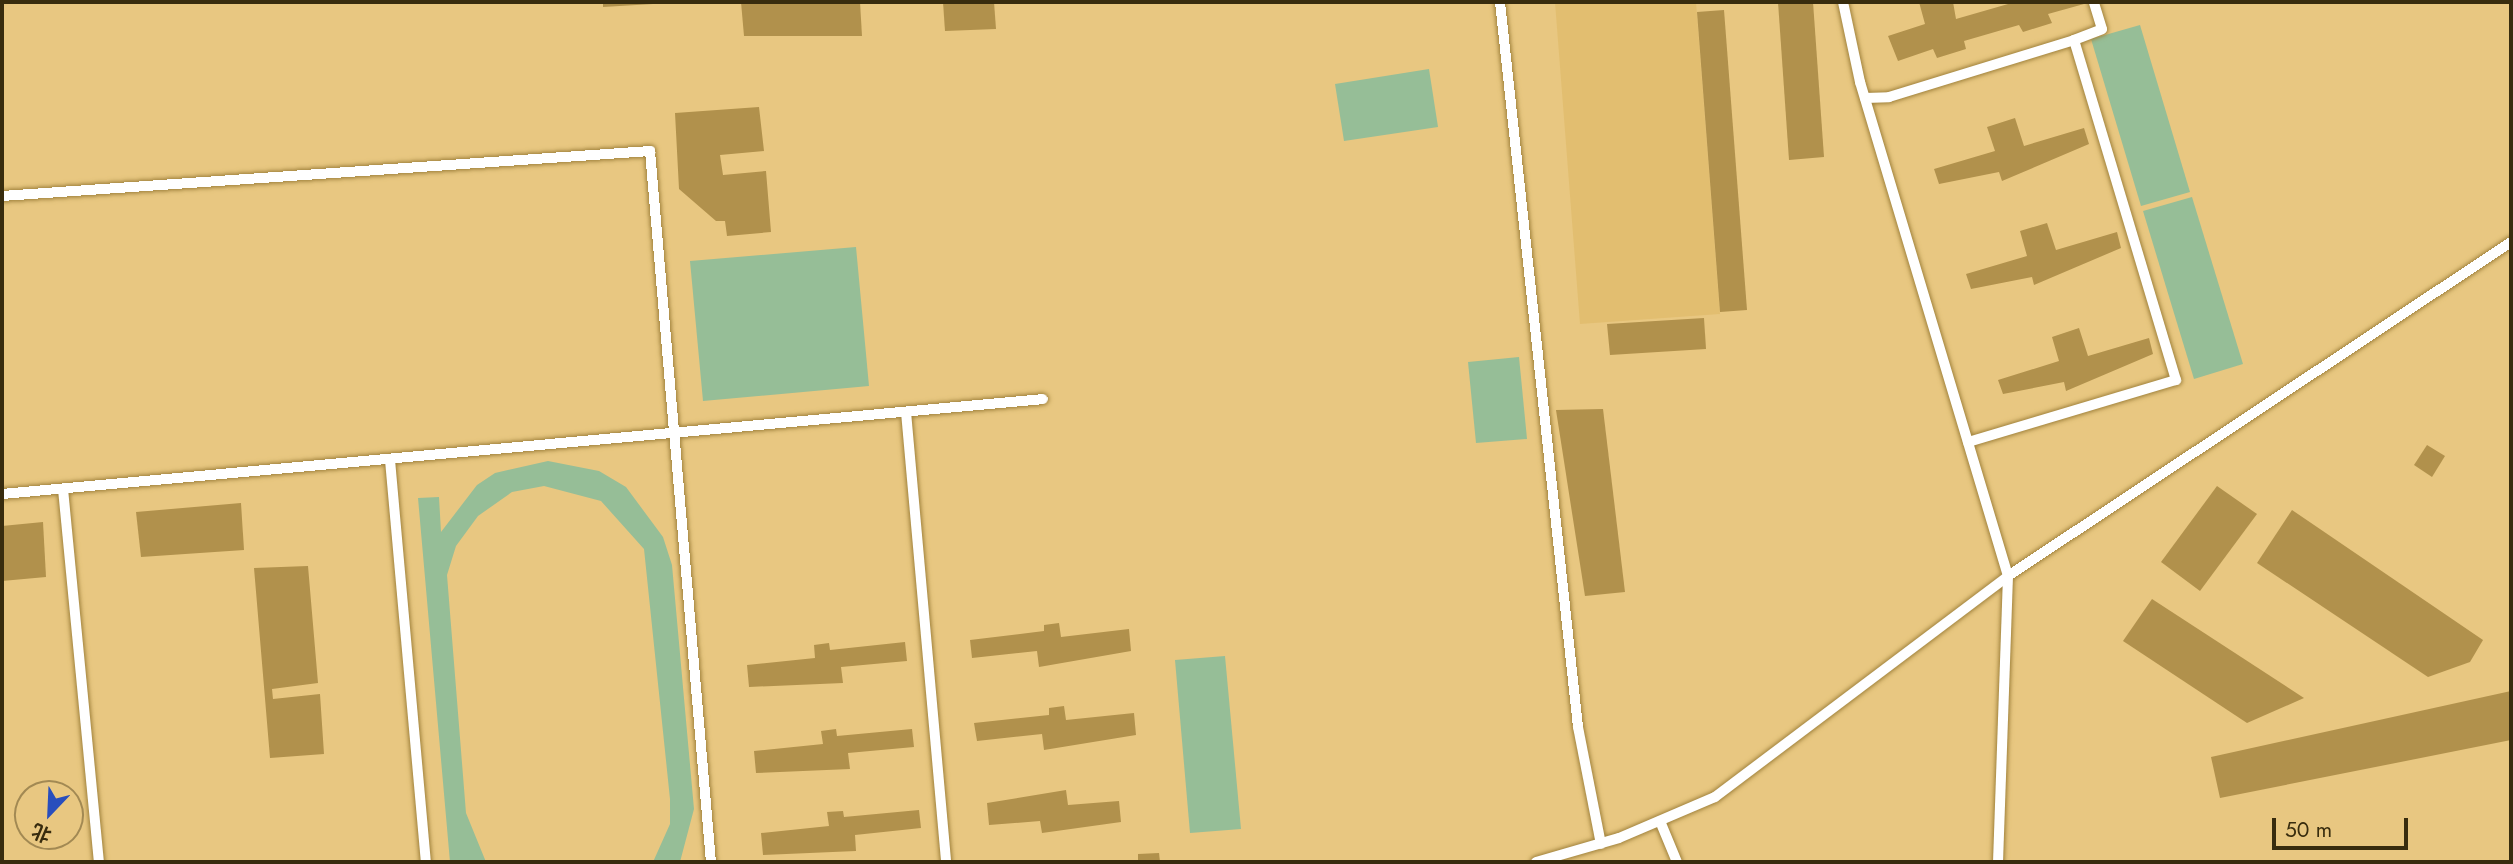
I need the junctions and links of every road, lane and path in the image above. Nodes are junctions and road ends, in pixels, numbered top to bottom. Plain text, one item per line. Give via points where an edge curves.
1 (1500, 2) edge
2 (1843, 2) edge
3 (2094, 2) edge
4 (2074, 40) junction
5 (1865, 98) junction
6 (2, 196) edge
7 (2511, 242) edge
8 (1043, 399) dead end
9 (906, 412) junction
10 (674, 433) junction
11 (1968, 442) junction
12 (390, 460) junction
13 (63, 489) junction
14 (2, 494) edge
15 (2008, 576) junction
16 (1660, 821) junction
17 (1601, 844) junction
18 (99, 862) edge
19 (426, 862) edge
20 (711, 862) edge
21 (946, 862) edge
22 (1536, 862) edge
23 (1677, 862) edge
24 (1998, 862) edge

1 - 17 lane via 1578,727
2 - 5 lane
3 - 4 lane via 2102,29
4 - 5 lane via 1889,97
4 - 11 lane via 2176,380
5 - 11 lane
6 - 10 lane via 650,151
7 - 15 lane
8 - 9 lane
9 - 10 lane
9 - 21 lane
10 - 12 lane
10 - 20 lane
11 - 15 lane
12 - 13 lane
12 - 19 lane
13 - 14 lane
13 - 18 lane
15 - 16 lane via 1715,797
15 - 24 lane
16 - 17 lane
16 - 23 lane
17 - 22 lane

